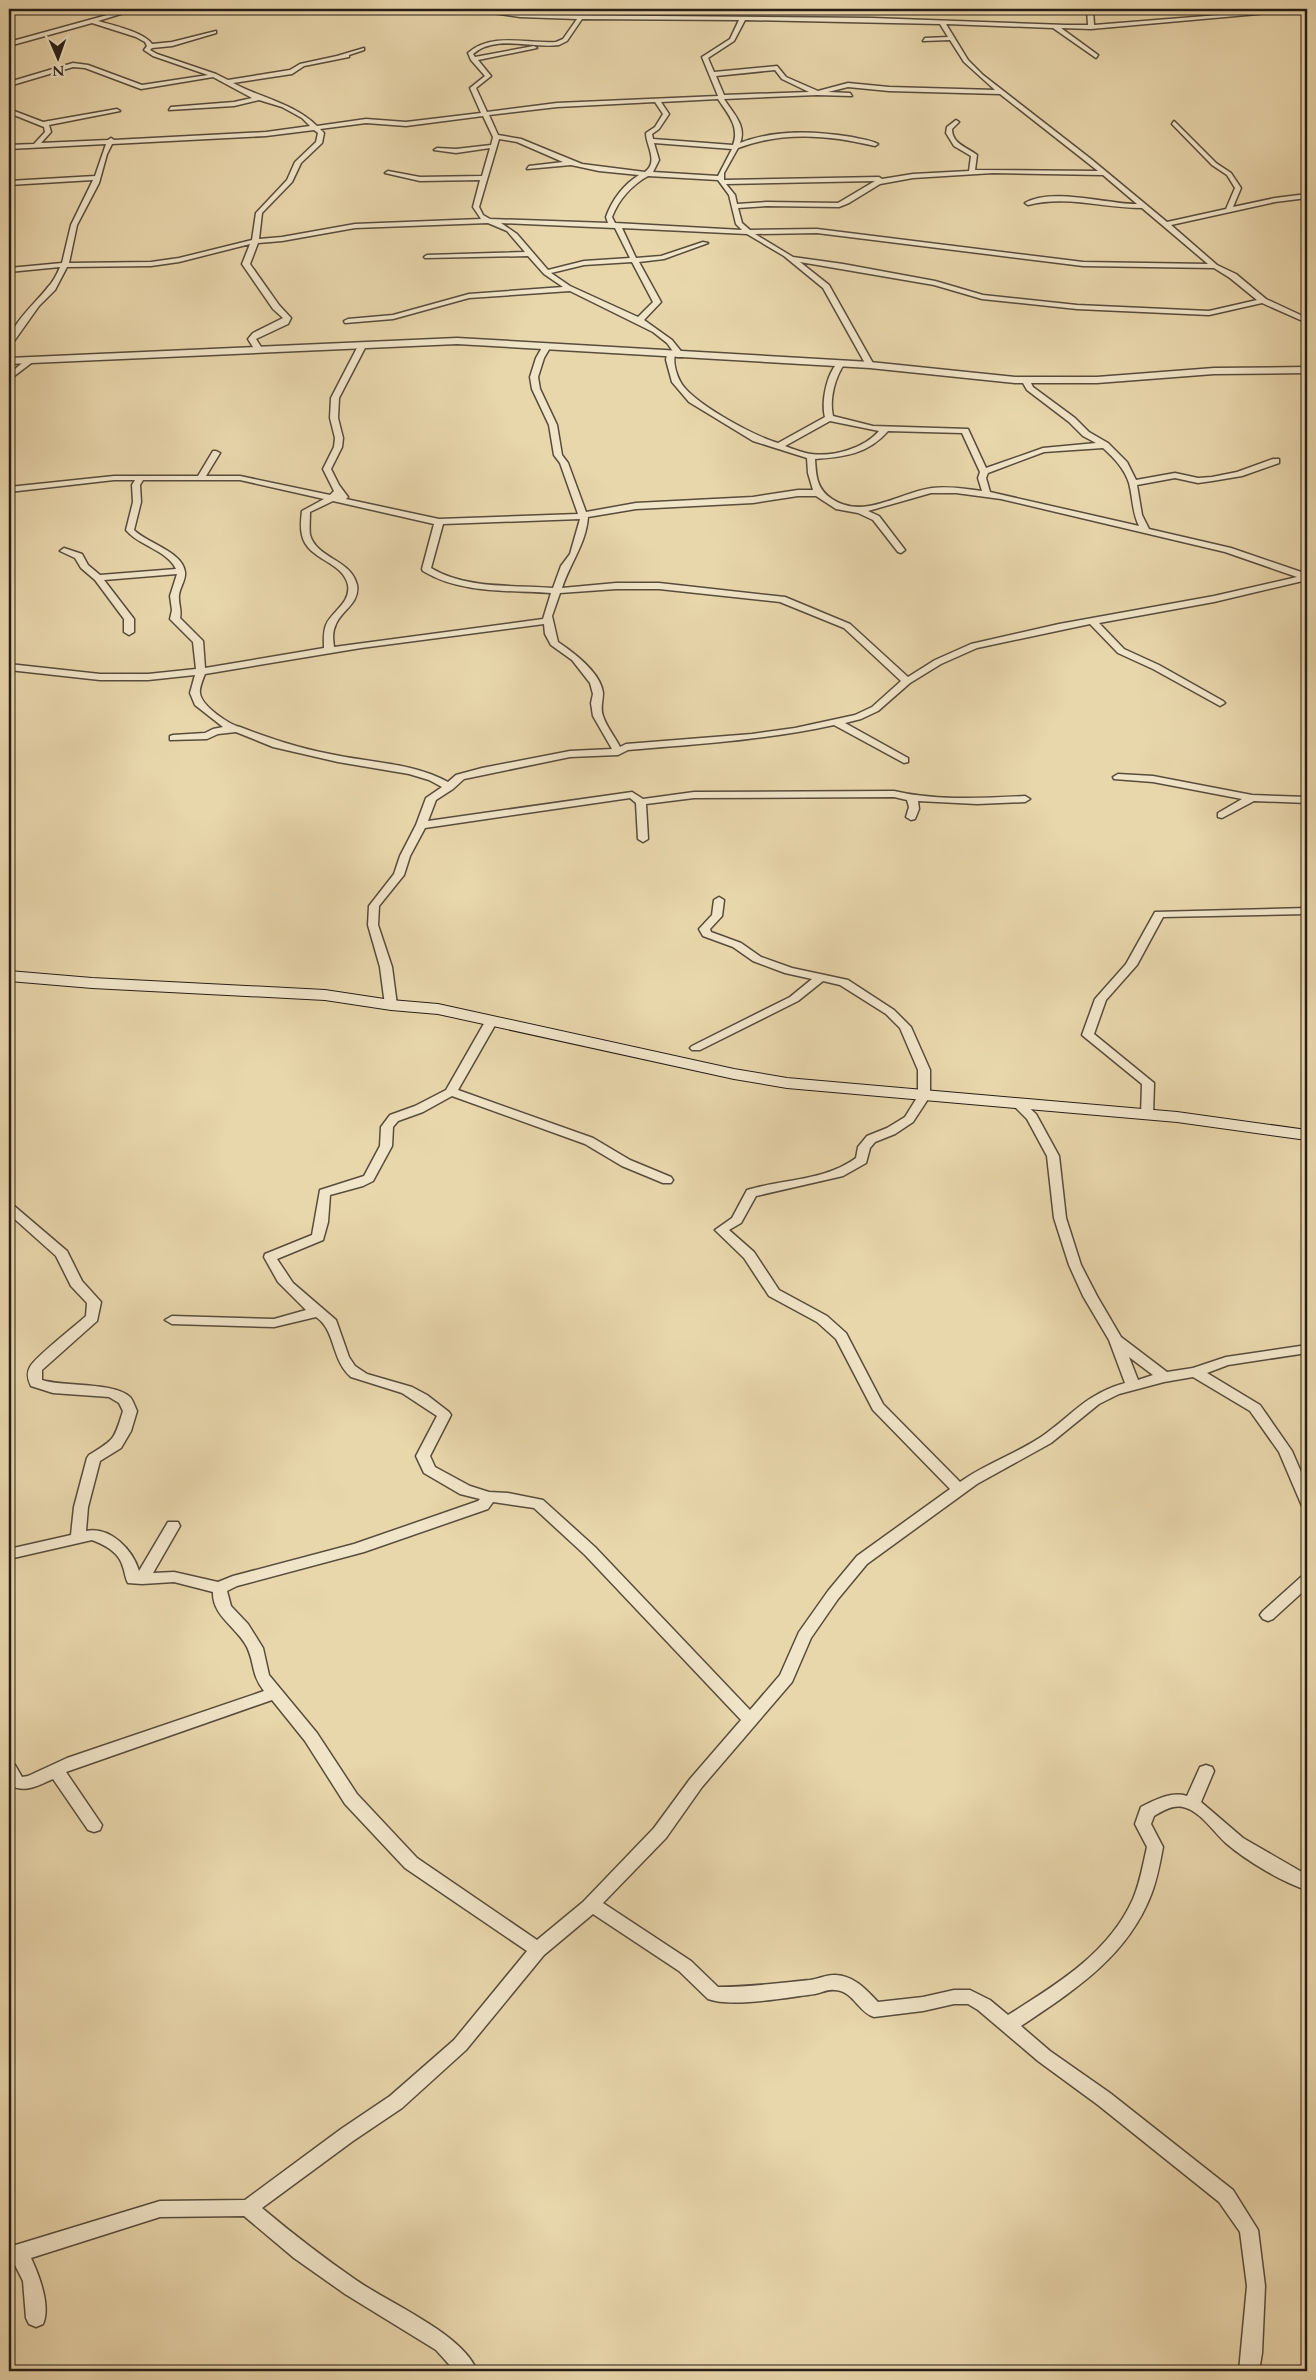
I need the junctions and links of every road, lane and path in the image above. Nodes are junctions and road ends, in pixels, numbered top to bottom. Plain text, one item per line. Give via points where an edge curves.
1 (134, 9) edge
2 (468, 9) edge
3 (548, 9) edge
4 (1090, 9) edge
5 (1288, 9) edge
6 (782, 10) edge
7 (537, 15) junction
8 (580, 17) junction
9 (743, 18) junction
10 (776, 18) junction
11 (90, 20) junction
12 (933, 23) junction
13 (943, 24) junction
14 (952, 24) junction
15 (1055, 27) junction
16 (1091, 27) junction
17 (214, 32) dead end
18 (953, 38) junction
19 (925, 40) dead end
20 (9, 44) edge
21 (543, 45) junction
22 (150, 46) junction
23 (362, 49) dead end
24 (347, 56) dead end
25 (1096, 56) dead end
26 (337, 58) junction
27 (473, 59) junction
28 (713, 74) junction
29 (214, 75) junction
30 (228, 82) junction
31 (9, 84) edge
32 (1003, 92) junction
33 (817, 93) junction
34 (850, 95) dead end
35 (722, 97) junction
36 (259, 98) junction
37 (656, 100) junction
38 (171, 109) dead end
39 (9, 111) edge
40 (117, 111) dead end
41 (487, 115) junction
42 (956, 122) dead end
43 (1174, 123) dead end
44 (43, 124) junction
45 (316, 129) junction
46 (496, 137) junction
47 (45, 138) junction
48 (111, 140) junction
49 (649, 141) junction
50 (526, 142) junction
51 (544, 142) dead end
52 (53, 143) junction
53 (36, 144) junction
54 (875, 144) dead end
55 (9, 146) edge
56 (494, 146) junction
57 (735, 147) junction
58 (437, 150) dead end
59 (572, 164) junction
60 (529, 168) dead end
61 (972, 172) junction
62 (388, 173) dead end
63 (1102, 173) junction
64 (647, 175) junction
65 (98, 178) junction
66 (484, 178) junction
67 (722, 180) junction
68 (877, 181) junction
69 (9, 183) edge
70 (1307, 196) edge
71 (1028, 203) dead end
72 (735, 206) junction
73 (1142, 206) junction
74 (1229, 210) junction
75 (492, 222) junction
76 (1164, 225) junction
77 (615, 227) junction
78 (746, 232) junction
79 (255, 242) junction
80 (705, 244) dead end
81 (530, 254) junction
82 (427, 257) dead end
83 (790, 259) junction
84 (635, 260) junction
85 (65, 265) junction
86 (1215, 266) junction
87 (9, 270) edge
88 (547, 272) junction
89 (573, 289) junction
90 (1263, 301) junction
91 (640, 320) junction
92 (348, 321) dead end
93 (1307, 321) edge
94 (9, 342) edge
95 (362, 346) junction
96 (547, 346) junction
97 (259, 350) junction
98 (675, 354) junction
99 (30, 360) junction
100 (9, 361) edge
101 (841, 363) junction
102 (870, 365) junction
103 (1307, 370) edge
104 (9, 378) edge
105 (1029, 380) junction
106 (829, 418) junction
107 (886, 428) junction
108 (1105, 445) junction
109 (779, 446) junction
110 (216, 452) dead end
111 (811, 457) junction
112 (1276, 461) dead end
113 (984, 472) junction
114 (201, 477) junction
115 (141, 478) junction
116 (1133, 483) junction
117 (9, 489) edge
118 (338, 492) junction
119 (818, 493) junction
120 (986, 495) junction
121 (332, 499) junction
122 (348, 503) junction
123 (860, 510) junction
124 (581, 516) junction
125 (439, 522) junction
126 (1145, 529) junction
127 (901, 550) dead end
128 (64, 551) dead end
129 (181, 571) junction
130 (1307, 577) edge
131 (98, 578) junction
132 (556, 591) junction
133 (545, 620) junction
134 (1092, 621) junction
135 (129, 632) dead end
136 (329, 650) junction
137 (9, 667) edge
138 (200, 671) junction
139 (907, 680) junction
140 (1220, 704) dead end
141 (836, 722) junction
142 (231, 729) junction
143 (173, 738) dead end
144 (618, 752) junction
145 (904, 760) dead end
146 (1118, 777) dead end
147 (449, 787) junction
148 (911, 798) junction
149 (1252, 798) junction
150 (1025, 799) dead end
151 (1307, 800) edge
152 (640, 802) junction
153 (1222, 814) dead end
154 (911, 817) dead end
155 (421, 825) junction
156 (643, 839) dead end
157 (719, 900) dead end
158 (1307, 911) edge
159 (9, 976) edge
160 (821, 977) junction
161 (391, 1005) junction
162 (492, 1020) junction
163 (696, 1048) dead end
164 (451, 1092) junction
165 (924, 1096) junction
166 (1018, 1104) junction
167 (1147, 1115) junction
168 (1307, 1135) edge
169 (668, 1180) dead end
170 (9, 1208) edge
171 (317, 1312) junction
172 (172, 1320) dead end
173 (1116, 1340) junction
174 (1307, 1349) edge
175 (1195, 1372) junction
176 (1164, 1377) junction
177 (1133, 1386) junction
178 (959, 1490) junction
179 (489, 1497) junction
180 (1307, 1502) edge
181 (172, 1526) dead end
182 (78, 1539) junction
183 (9, 1554) edge
184 (142, 1579) junction
185 (1307, 1580) edge
186 (220, 1588) junction
187 (1268, 1614) dead end
188 (275, 1693) junction
189 (751, 1721) junction
190 (9, 1769) edge
191 (56, 1770) junction
192 (1206, 1771) dead end
193 (1192, 1804) junction
194 (94, 1825) dead end
195 (1307, 1883) edge
196 (589, 1907) junction
197 (538, 1950) junction
198 (1007, 2026) junction
199 (248, 2208) junction
200 (14, 2255) edge
201 (36, 2318) dead end
202 (467, 2371) edge
203 (1249, 2371) edge

1 - 11 street
2 - 7 street
3 - 7 street
4 - 16 street
5 - 16 street
6 - 10 street
7 - 8 street
8 - 9 street
8 - 21 street via 561,42
9 - 10 street
9 - 28 street via 732,40 705,57
10 - 12 street
11 - 20 street
11 - 22 street via 138,36
12 - 13 street
12 - 14 street
13 - 14 street
13 - 18 street
14 - 15 street
15 - 16 street
15 - 25 street
17 - 22 street via 172,44
18 - 19 street
18 - 32 street via 972,68
21 - 27 street
21 - 27 street via 490,44 472,51
22 - 29 street via 147,50 155,55
23 - 26 street
24 - 26 street
26 - 30 street via 302,65 292,72
27 - 41 street via 488,76 474,88
28 - 33 street via 777,68 784,78
28 - 35 street
29 - 30 street
29 - 31 street via 141,87 86,66 73,65
30 - 36 street
32 - 33 street via 848,85
32 - 63 street
33 - 34 street
33 - 35 street
35 - 37 street
35 - 57 street via 740,134
36 - 38 street via 234,104
36 - 45 street via 294,111
37 - 41 street via 557,105
37 - 49 street via 666,116 649,133
39 - 44 street
40 - 44 street
41 - 45 street via 406,124 366,121
41 - 46 street via 486,121
42 - 61 street via 949,128 949,134 957,146 974,155
43 - 74 street via 1214,164 1230,174 1238,188
44 - 47 street via 48,126
45 - 48 street via 258,135
45 - 79 street via 321,132 319,143 302,158 290,181 259,213
46 - 50 street via 516,137
46 - 56 street
47 - 52 street
47 - 53 street
48 - 52 street
48 - 65 street
49 - 57 street
49 - 64 street via 656,160
50 - 51 street
50 - 56 street
50 - 59 street
52 - 53 street
53 - 55 street
54 - 57 street via 826,134 796,134 746,142
56 - 58 street via 456,152
56 - 66 street
57 - 67 street via 723,168
59 - 60 street
59 - 64 street
61 - 63 street
61 - 68 street
62 - 66 street via 420,179
63 - 73 street
64 - 67 street
64 - 77 street via 636,180 612,208 609,217
65 - 69 street
65 - 85 street via 74,225
66 - 75 street via 476,207 480,216
67 - 68 street
67 - 72 street
68 - 72 street via 839,205
70 - 74 street
71 - 73 street via 1044,199 1080,199
72 - 78 street via 739,224
73 - 76 street
74 - 76 street
75 - 77 street
75 - 79 street via 364,225
75 - 81 street via 508,230
76 - 86 street
77 - 78 street
77 - 84 street
78 - 83 street
78 - 86 street via 817,231 1083,264
79 - 85 street via 151,264
79 - 97 street via 246,264 287,318 286,322 252,339
80 - 84 street via 662,258
81 - 82 street
81 - 88 street
83 - 90 street via 935,283 982,297 1077,307 1209,313
83 - 102 street via 826,287
84 - 88 street via 584,263
84 - 91 street via 657,302
85 - 87 street
85 - 94 street via 52,288 36,304
86 - 90 street via 1233,276
88 - 89 street
89 - 91 street
89 - 92 street via 468,296 393,317
90 - 93 street
91 - 98 street via 676,348
95 - 96 street via 457,341
95 - 97 street
95 - 118 street via 335,398 338,447 327,469
96 - 98 street
96 - 124 street via 534,377 536,389 553,425 558,455 564,463
97 - 99 street
98 - 101 street
98 - 109 street via 670,360 676,382 692,400 756,438
99 - 100 street
99 - 104 street
101 - 102 street
101 - 106 street via 832,377 827,400
102 - 105 street
103 - 105 street
105 - 108 street via 1030,388 1086,434
106 - 107 street
106 - 109 street
107 - 111 street via 871,446 846,454
107 - 113 street via 965,431 975,459
108 - 113 street via 1043,450
108 - 116 street via 1124,464
109 - 111 street
110 - 114 street
111 - 119 street
112 - 116 street via 1212,479 1198,481 1174,475
113 - 120 street via 982,478
114 - 115 street
114 - 121 street via 240,478
115 - 117 street
115 - 129 street via 136,485 137,502 130,530 134,537 165,552
116 - 126 street via 1138,514
118 - 121 street
118 - 122 street
119 - 123 street via 839,507
119 - 124 street via 636,506
120 - 123 street via 956,490 931,491
120 - 126 street via 1034,502
121 - 122 street
121 - 136 street via 306,511 307,538 320,553 340,566 352,583 352,596 347,606 329,629
122 - 125 street
123 - 127 street via 876,518
124 - 125 street
124 - 132 street via 584,518 580,538
125 - 132 street via 426,568 441,578 465,585
126 - 130 street via 1228,550
128 - 131 street via 79,556 84,566
129 - 131 street
129 - 138 street via 174,595 178,608 175,619 198,641
130 - 134 street via 1214,599
131 - 135 street via 128,619
132 - 133 street
132 - 139 street via 659,586 782,599 847,626
133 - 136 street
133 - 144 street via 554,643 575,658 595,683 598,716
134 - 139 street via 974,646
134 - 140 street via 1120,651 1156,667
136 - 138 street
137 - 138 street via 124,678
138 - 142 street via 195,693 200,705
139 - 141 street via 875,709
141 - 144 street via 752,737 626,747
141 - 145 street
142 - 143 street via 207,736
142 - 147 street via 255,734 276,745 411,771
144 - 147 street via 570,754 482,770 460,777
146 - 149 street via 1153,779
147 - 155 street via 431,798
148 - 150 street
148 - 152 street via 894,794 694,795
148 - 154 street via 914,802
149 - 151 street
149 - 153 street
152 - 155 street via 632,795 617,796
152 - 156 street
155 - 161 street via 398,875 374,906 373,925 386,967
157 - 160 street via 717,916 704,929 707,934 737,945 756,959
158 - 167 street via 1159,914 1131,965 1101,999 1088,1035 1148,1083
159 - 161 main road via 325,996
160 - 163 street via 794,999
160 - 165 street via 844,982 890,1012 905,1027 924,1070
161 - 162 main road via 438,1009
162 - 164 street
162 - 165 main road via 734,1074 787,1083
164 - 169 street via 589,1142 626,1163
164 - 171 street via 394,1118 387,1127 386,1146 369,1178 324,1193 318,1237 270,1257 274,1269 289,1287
165 - 166 main road
165 - 178 street via 909,1119 871,1138 864,1147 862,1160 854,1167 751,1193 737,1220 721,1230 749,1255 774,1293 822,1319 841,1336 878,1407
166 - 167 main road
166 - 173 street via 1032,1117 1054,1156 1060,1218 1090,1296
167 - 168 main road via 1177,1116
170 - 182 street via 62,1254 76,1284 94,1302 92,1318 36,1368 36,1384 112,1393 125,1400 130,1411 116,1445 94,1458 81,1508
171 - 172 street via 274,1323
171 - 179 street via 332,1325 344,1360 353,1372 364,1379 401,1388 426,1399 444,1415 423,1456 429,1470 465,1490
173 - 176 street
173 - 177 street
174 - 175 street via 1226,1361
175 - 176 street
175 - 180 street via 1254,1408 1285,1451
176 - 177 street
177 - 178 street via 1114,1390 1094,1401 1046,1440
178 - 189 street via 862,1560 804,1636 787,1678
179 - 186 street via 484,1505 404,1534
179 - 189 street via 538,1504 590,1551
181 - 184 street
182 - 183 street
182 - 184 street via 92,1535 115,1544 132,1565 133,1579
184 - 186 street via 174,1577
185 - 187 street
186 - 188 street via 224,1609 243,1628 255,1648 262,1677
188 - 191 street
188 - 197 street via 311,1737 351,1799 411,1863
189 - 196 street via 696,1783 660,1833
190 - 191 street via 22,1784
191 - 194 street
192 - 193 street
193 - 195 street via 1235,1842
193 - 198 street via 1167,1802 1147,1812 1143,1824 1155,1847 1141,1900 1111,1950 1063,1989
196 - 197 street
196 - 198 street via 596,1907 684,1966 714,1994 745,1994 832,1982 846,1985 859,1993 874,2010 970,1997
197 - 199 street via 460,2045 396,2102 347,2134
198 - 203 street via 1226,2196 1249,2230 1256,2286
199 - 200 street via 160,2209
199 - 202 street via 301,2252 352,2288 443,2344
200 - 201 street via 32,2281

